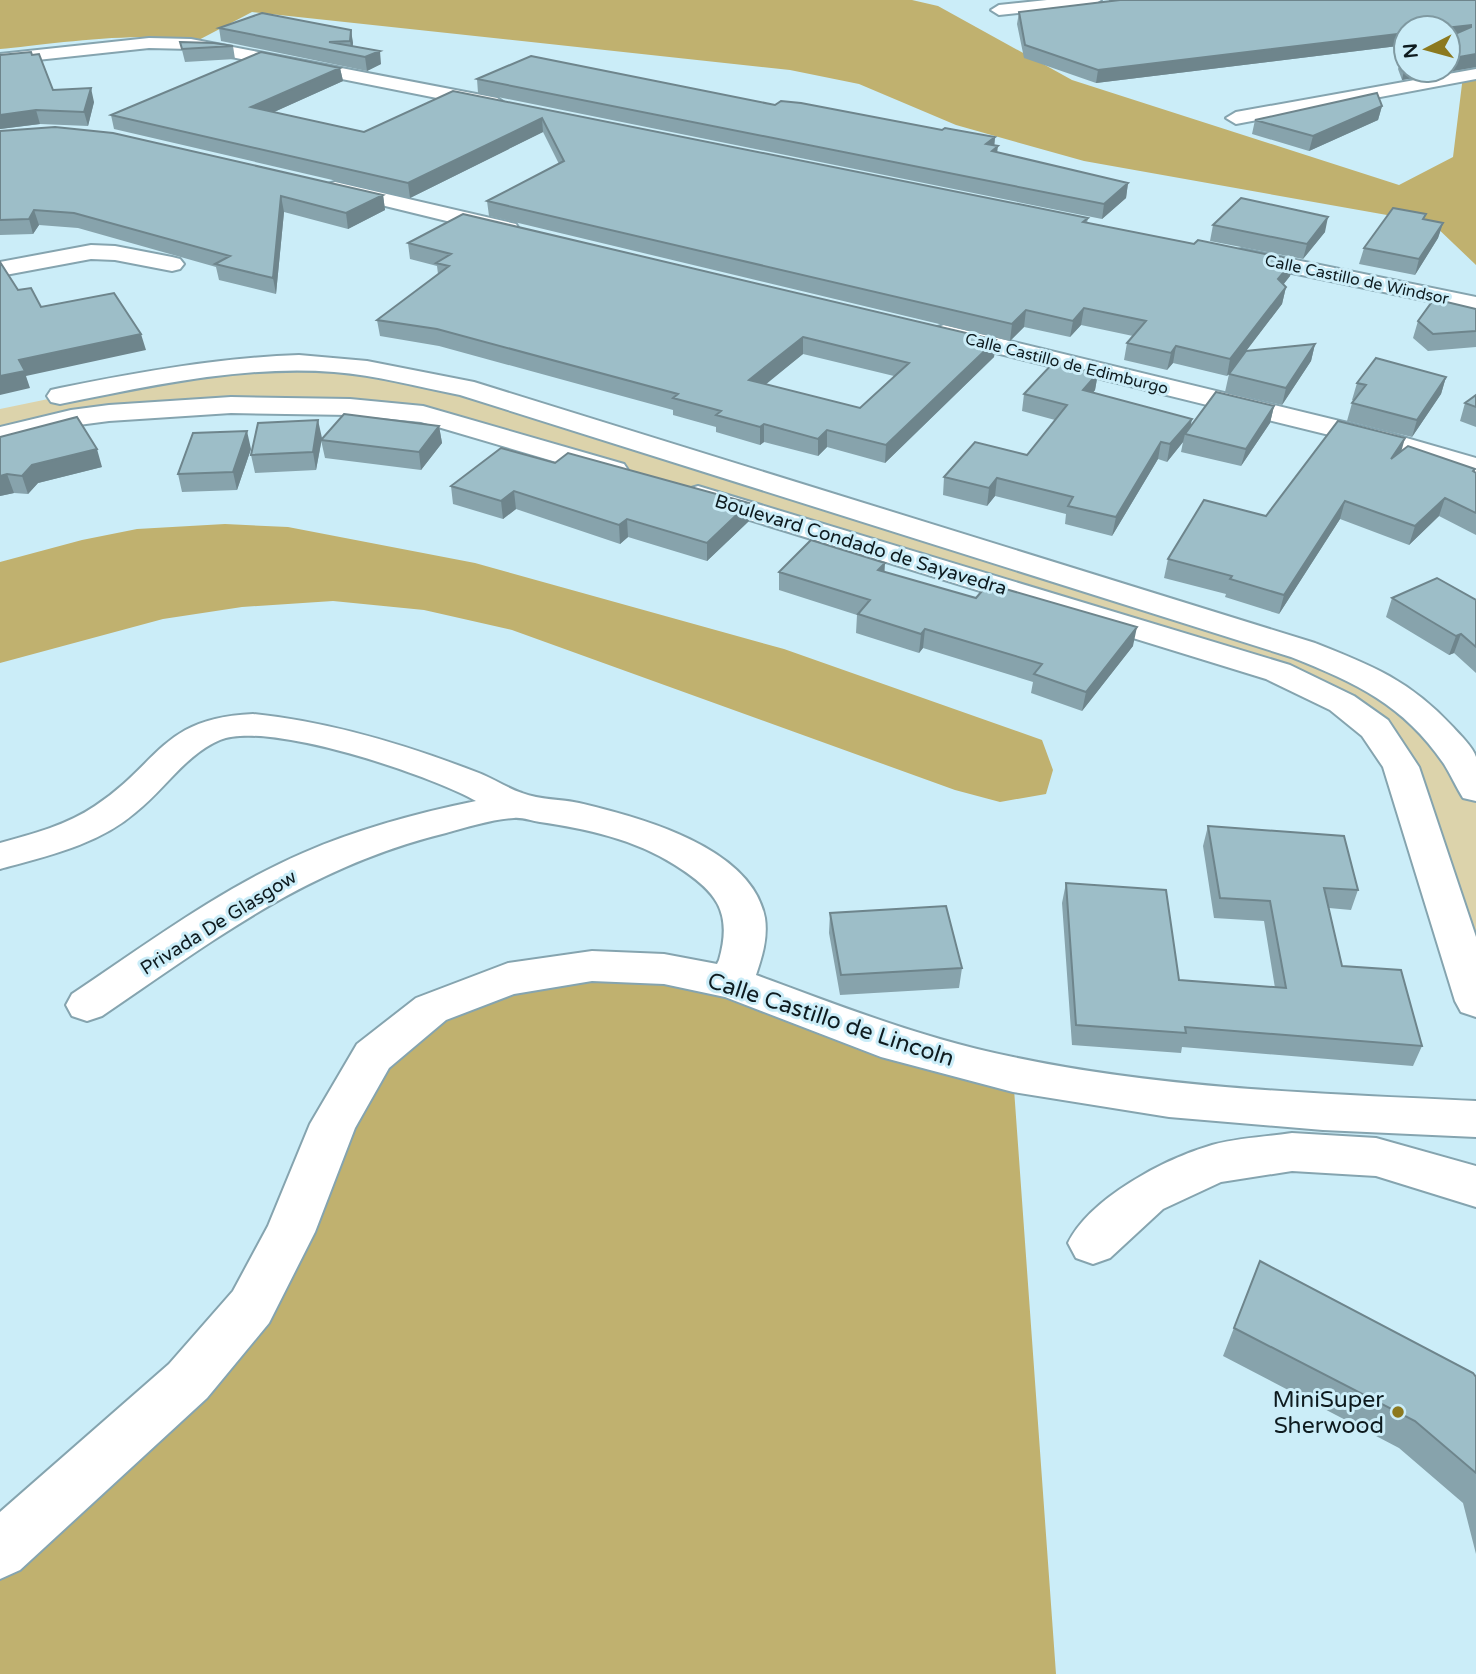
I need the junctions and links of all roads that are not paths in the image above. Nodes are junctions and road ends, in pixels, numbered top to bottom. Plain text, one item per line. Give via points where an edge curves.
1 (1093, 0) edge
2 (999, 10) dead end
3 (0, 59) edge
4 (1476, 74) edge
5 (516, 108) edge
6 (1236, 118) dead end
7 (306, 181) edge
8 (524, 233) edge
9 (1223, 252) edge
10 (172, 264) dead end
11 (0, 269) edge
12 (1476, 304) edge
13 (928, 329) edge
14 (145, 379) junction
15 (464, 388) junction
16 (0, 409) edge
17 (149, 411) junction
18 (423, 414) junction
19 (0, 435) edge
20 (1476, 467) edge
21 (1476, 789) edge
22 (515, 805) junction
23 (0, 856) edge
24 (732, 983) junction
25 (1476, 1001) edge
26 (88, 1005) dead end
27 (1476, 1119) edge
28 (1476, 1187) edge
29 (1093, 1243) dead end
30 (63, 1495) junction
31 (0, 1525) edge
32 (0, 1550) edge

1 - 2 street
3 - 5 street via 149,43 191,44
4 - 6 street
7 - 8 street
9 - 12 street, Calle Castillo de Windsor
10 - 11 street via 91,252
13 - 20 street, Calle Castillo de Edimburgo
14 - 15 street, Boulevard Condado de Sayavedra via 212,368 334,365
14 - 16 street, Boulevard Condado de Sayavedra
14 - 17 street via 133,392 135,402
15 - 18 street via 447,408
15 - 21 street, Boulevard Condado de Sayavedra via 1303,650 1367,675 1409,705 1448,742
17 - 18 street, Boulevard Condado de Sayavedra via 296,404
17 - 19 street, Boulevard Condado de Sayavedra via 71,418
18 - 25 street, Boulevard Condado de Sayavedra via 1278,672 1342,703 1375,728 1401,767
22 - 23 street via 440,771 360,747 264,726 230,726 196,735 109,814 70,835
22 - 24 street via 574,815 649,836 713,873 735,895 746,920 744,948
22 - 26 street, Privada De Glasgow via 406,830 292,874 243,901
24 - 27 street, Calle Castillo de Lincoln via 897,1045 1013,1075 1169,1099
24 - 30 street, Calle Castillo de Lincoln via 664,969 592,966 508,979 431,1009 373,1056 333,1124 290,1232 251,1307 188,1381
28 - 29 street via 1376,1157 1292,1152 1214,1164 1146,1195
30 - 31 street
30 - 32 street, Calle Castillo de Lincoln

